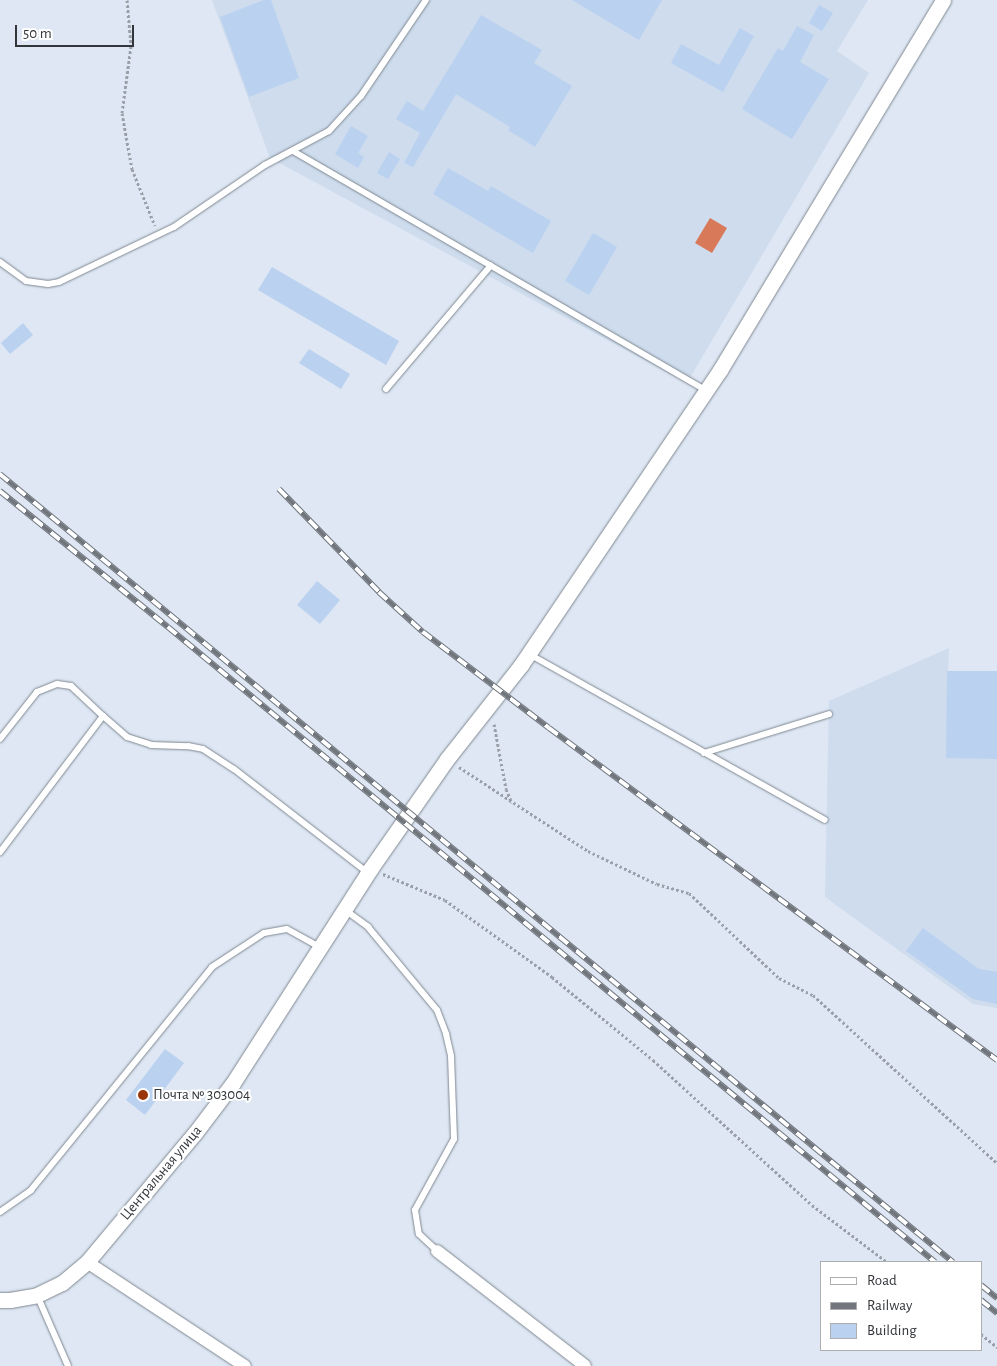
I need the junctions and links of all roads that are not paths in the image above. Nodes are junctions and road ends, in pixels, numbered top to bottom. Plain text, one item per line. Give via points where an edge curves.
1 (426, 0) edge
2 (942, 0) edge
3 (293, 150) junction
4 (0, 262) edge
5 (491, 265) junction
6 (386, 389) dead end
7 (707, 390) junction
8 (529, 654) junction
9 (829, 714) dead end
10 (103, 716) junction
11 (0, 739) edge
12 (704, 752) junction
13 (825, 820) dead end
14 (0, 852) edge
15 (370, 871) junction
16 (344, 909) junction
17 (320, 947) junction
18 (0, 1212) edge
19 (438, 1251) joint
20 (87, 1262) junction
21 (37, 1295) junction
22 (0, 1300) edge
23 (68, 1366) edge
24 (244, 1366) edge
25 (586, 1366) edge

1 - 3 lane via 361,96 329,131
2 - 7 street, Центральная улица
3 - 4 lane via 265,165 174,227 59,282 26,281
3 - 5 lane
5 - 6 lane
5 - 7 lane
7 - 8 street, Центральная улица
8 - 12 lane
8 - 15 street, Центральная улица via 447,759
9 - 12 lane
10 - 11 lane via 71,686 57,684 37,692
10 - 14 lane
10 - 15 lane via 127,737 151,745 203,749 234,768
12 - 13 lane
15 - 16 street, Центральная улица
16 - 17 street, Центральная улица
16 - 19 lane via 368,927 436,1010 446,1034 451,1056 454,1139 414,1210 419,1234
17 - 18 lane via 287,929 264,933 212,966 31,1190
17 - 20 street, Центральная улица via 233,1083
19 - 25 street
20 - 21 street, Центральная улица via 62,1283
20 - 24 street
21 - 22 street, Центральная улица
21 - 23 lane

